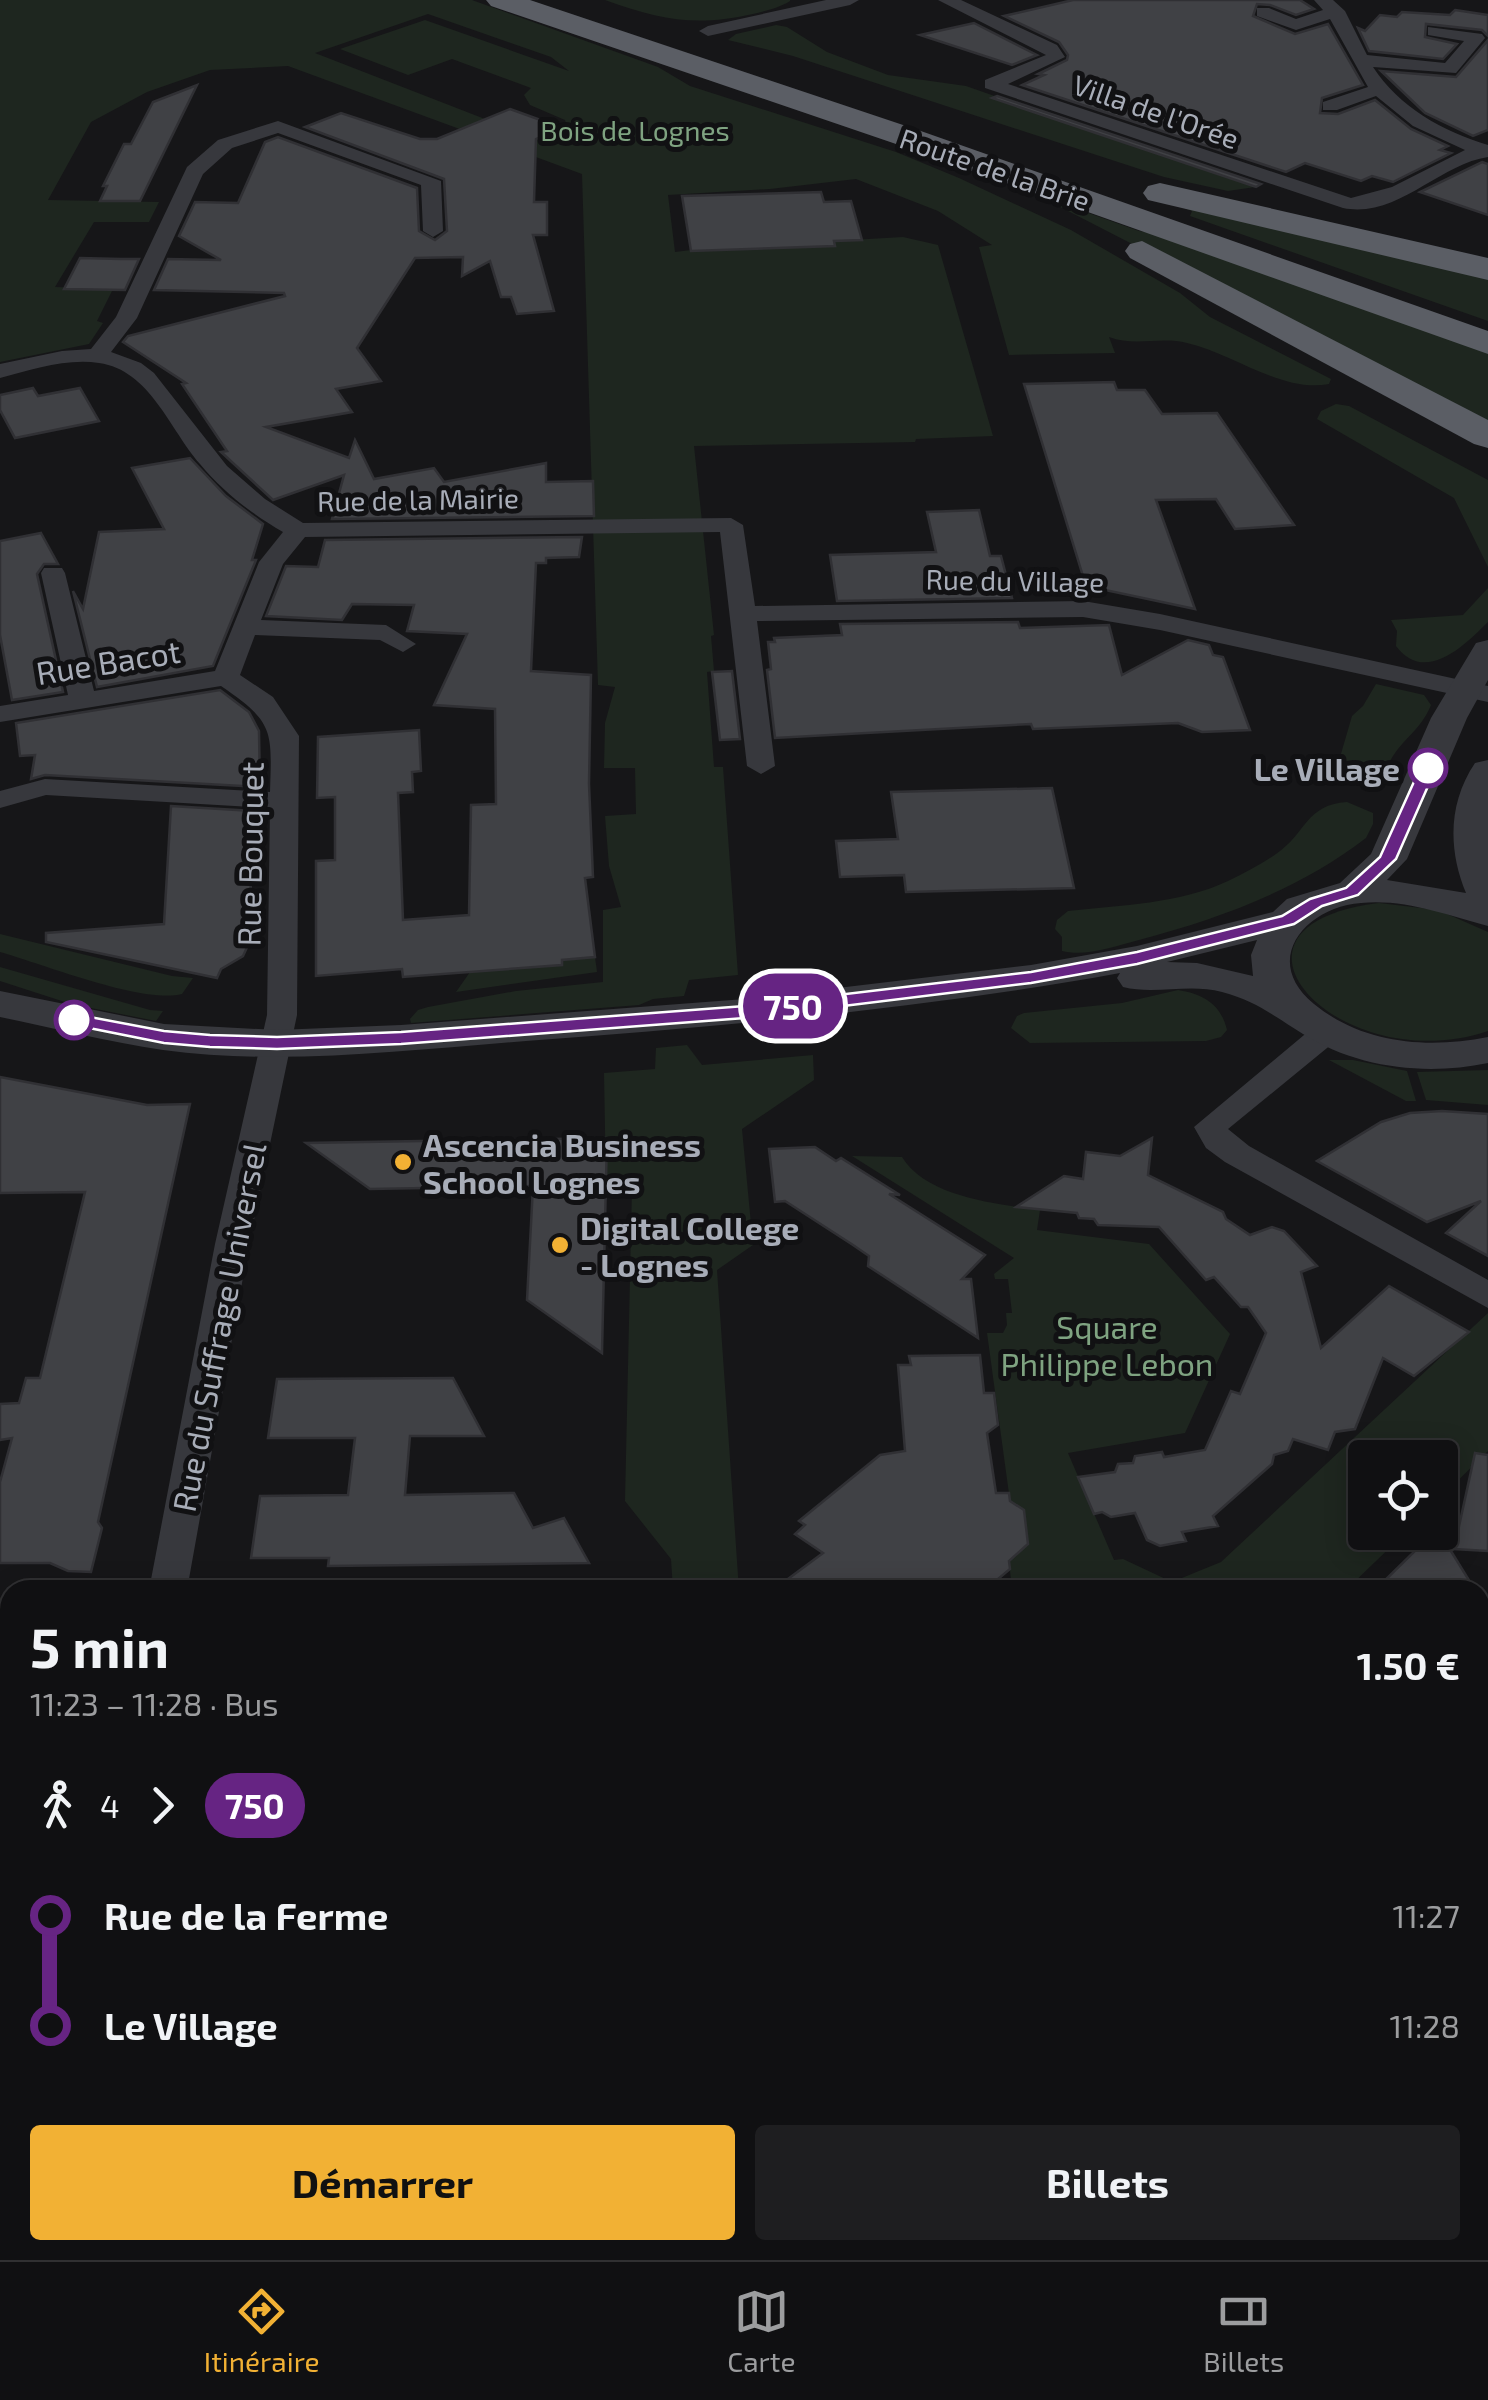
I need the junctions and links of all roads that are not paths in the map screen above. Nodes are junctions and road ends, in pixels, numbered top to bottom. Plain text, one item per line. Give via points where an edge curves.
1 (501, 0) edge
2 (577, 0) edge
3 (850, 0) edge
4 (984, 0) edge
5 (953, 3) edge
6 (1329, 5) edge
7 (1263, 12) dead end
8 (708, 32) dead end
9 (1434, 32) dead end
10 (611, 37) junction
11 (1360, 60) junction
12 (788, 78) junction
13 (1380, 89) junction
14 (1330, 106) dead end
15 (1486, 150) edge
16 (433, 231) dead end
17 (1488, 269) edge
18 (1488, 330) edge
19 (1488, 343) edge
20 (97, 356) junction
21 (0, 371) edge
22 (1488, 436) edge
23 (298, 530) junction
24 (53, 573) dead end
25 (743, 614) junction
26 (243, 627) junction
27 (403, 644) dead end
28 (1488, 650) edge
29 (226, 677) junction
30 (1476, 691) edge
31 (82, 701) junction
32 (0, 714) edge
33 (761, 766) dead end
34 (1488, 772) edge
35 (0, 800) edge
36 (286, 803) junction
37 (1352, 892) junction
38 (1488, 898) edge
39 (1488, 914) edge
40 (1288, 920) junction
41 (8, 1003) edge
42 (1291, 1005) junction
43 (745, 1012) junction
44 (1327, 1032) junction
45 (275, 1054) junction
46 (1480, 1054) edge
47 (1488, 1296) edge
48 (170, 1580) edge

1 - 10 highway, Route de la Brie
2 - 12 highway, Route de la Brie
3 - 8 street
4 - 5 street
5 - 15 street, Villa de l'Orée via 1056,57 992,84 1350,204 1375,200
6 - 7 street via 1296,25
6 - 11 street
9 - 11 street via 1476,38 1450,69
10 - 19 highway, Route de la Brie
10 - 22 highway via 995,182 1168,263
11 - 13 street
12 - 17 highway via 1036,160
12 - 18 highway, Route de la Brie
13 - 14 street
13 - 15 street via 1428,128
16 - 20 street via 434,185 428,181 278,127 225,144 194,171 126,318
20 - 21 street
20 - 23 street, Rue de la Mairie via 157,384 230,482
23 - 25 street, Rue de la Mairie via 730,524
23 - 26 street via 271,562
24 - 31 street
25 - 30 street, Rue du Village via 1083,609
25 - 33 street
26 - 27 street via 386,633
26 - 29 street
28 - 30 street
29 - 31 street, Rue Bacot
29 - 36 street, Rue Bouquet via 264,704 285,736
30 - 37 street via 1388,859
31 - 32 street, Rue Bacot
34 - 38 street via 1468,843
35 - 36 street via 46,787
36 - 45 street, Rue Bouquet via 282,1010
37 - 39 street via 1428,894
37 - 40 street via 1316,902
40 - 42 street via 1270,960
40 - 43 street via 1031,978
41 - 45 street
42 - 43 street via 1250,986 1185,972 809,1020
42 - 44 street
43 - 45 street
44 - 46 street via 1408,1056
44 - 47 street via 1210,1127 1237,1154
45 - 48 street, Rue du Suffrage Universel

